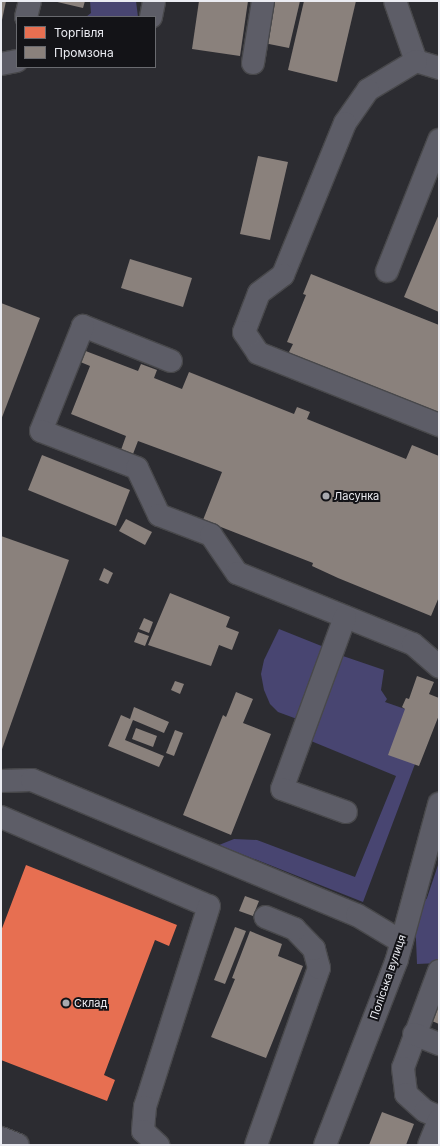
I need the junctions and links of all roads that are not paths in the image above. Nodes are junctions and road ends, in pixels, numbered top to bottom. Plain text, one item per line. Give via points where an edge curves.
1 (30, 1) edge
2 (154, 1) edge
3 (263, 1) edge
4 (395, 1) edge
5 (26, 16) edge
6 (151, 16) edge
7 (16, 61) edge
8 (416, 61) junction
9 (253, 63) dead end
10 (1, 64) edge
11 (439, 68) edge
12 (439, 140) edge
13 (387, 271) dead end
14 (171, 361) dead end
15 (439, 425) edge
16 (345, 617) junction
17 (439, 667) edge
18 (1, 781) edge
19 (439, 804) edge
20 (346, 812) dead end
21 (1, 817) edge
22 (265, 917) dead end
23 (402, 942) junction
24 (439, 971) edge
25 (414, 1034) junction
26 (439, 1044) edge
27 (439, 1118) edge
28 (1, 1138) edge
29 (18, 1145) edge
30 (158, 1145) edge
31 (256, 1145) edge
32 (325, 1145) edge
33 (430, 1145) edge

1 - 5 street
2 - 6 street
3 - 9 street
4 - 8 street
7 - 10 street
8 - 11 street
8 - 15 street via 368,90 345,123 283,275 258,293 244,332 258,353
12 - 13 street
14 - 16 street via 83,326 41,431 137,468 159,515 211,535 237,573
16 - 17 street via 413,644
16 - 20 street via 282,789
18 - 23 street via 32,780 357,915
19 - 23 street, Поліська вулиця
21 - 30 street via 209,906 145,1107 143,1131
22 - 31 street via 294,929 314,949 319,968
23 - 32 street, Поліська вулиця
24 - 25 street
25 - 26 street
25 - 27 street via 403,1068 406,1094 425,1111
27 - 33 street
28 - 29 street

